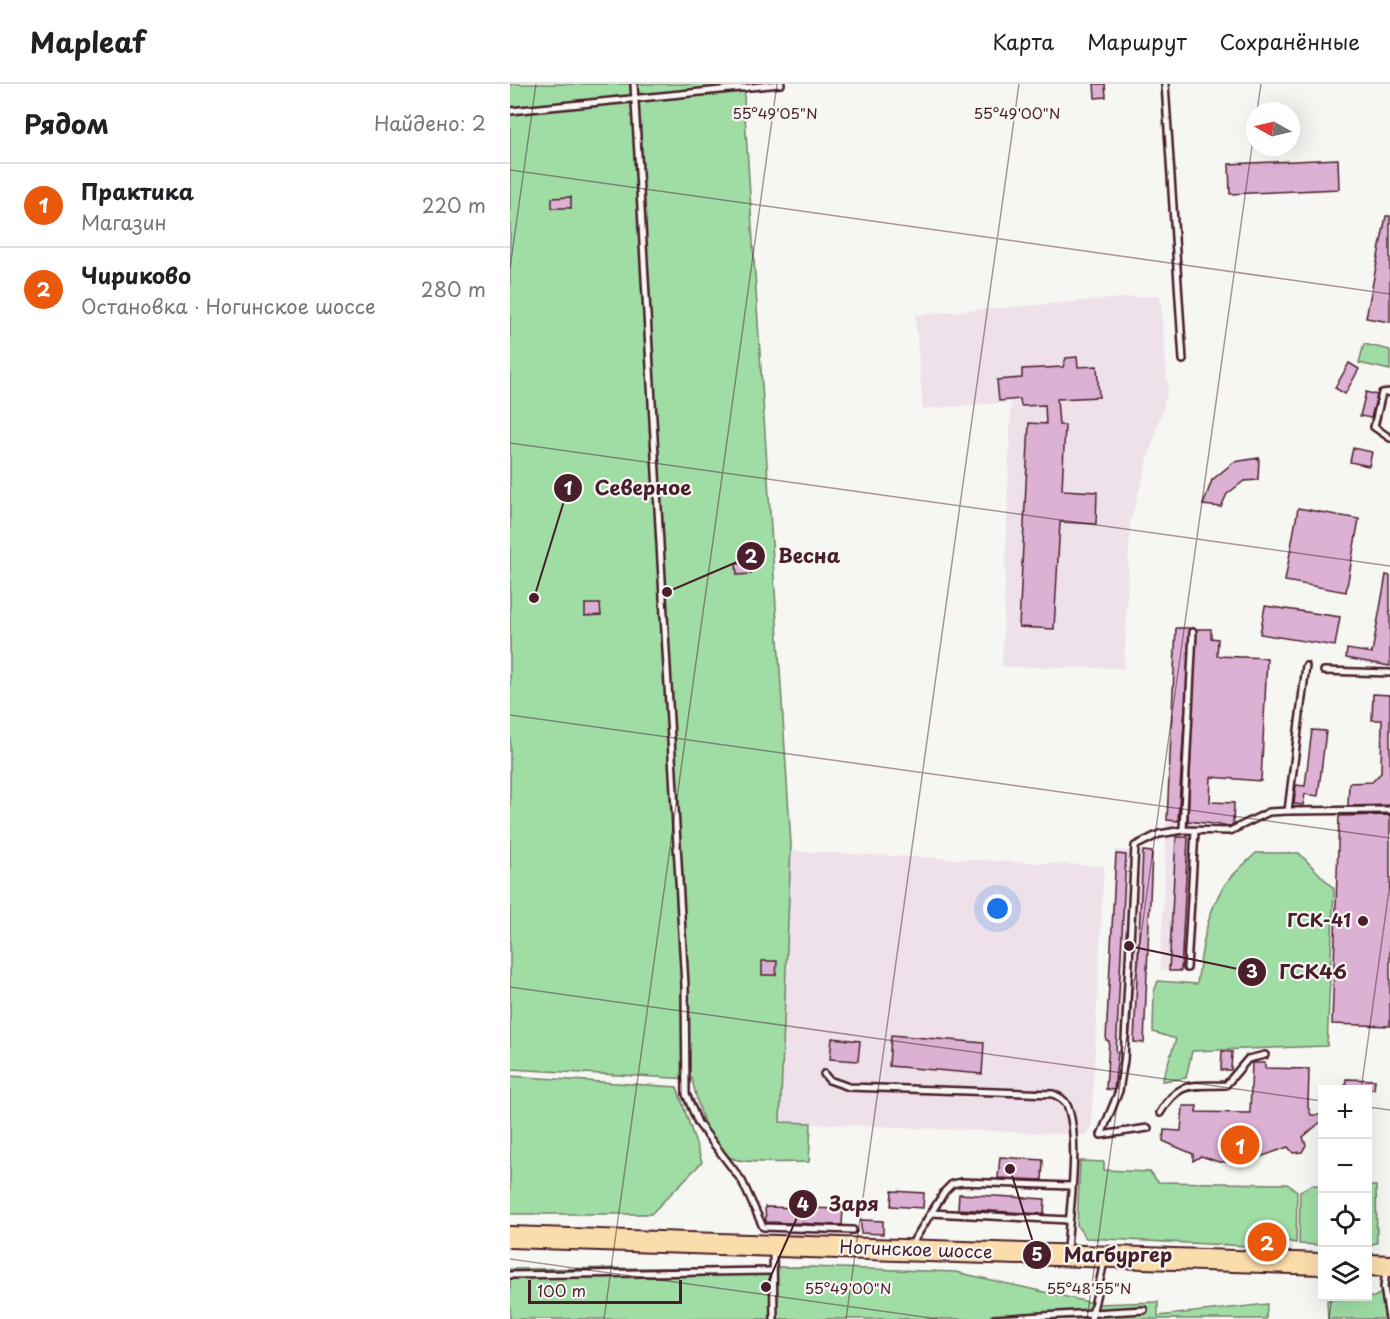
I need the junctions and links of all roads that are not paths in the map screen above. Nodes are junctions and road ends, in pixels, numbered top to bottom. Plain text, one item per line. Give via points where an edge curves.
1 (634, 84) edge
2 (782, 84) edge
3 (1165, 84) edge
4 (635, 100) junction
5 (510, 111) edge
6 (1183, 360) dead end
7 (1390, 392) edge
8 (1390, 438) edge
9 (1193, 632) dead end
10 (1306, 666) dead end
11 (1324, 671) dead end
12 (1390, 673) edge
13 (1390, 810) edge
14 (1288, 811) junction
15 (1183, 830) junction
16 (1195, 831) junction
17 (1187, 968) dead end
18 (1265, 1055) dead end
19 (824, 1074) dead end
20 (1160, 1113) dead end
21 (1148, 1128) dead end
22 (1071, 1186) junction
23 (931, 1213) junction
24 (1069, 1220) junction
25 (854, 1230) dead end
26 (510, 1237) edge
27 (773, 1245) junction
28 (908, 1250) junction
29 (1066, 1255) junction
30 (1105, 1257) junction
31 (1318, 1264) edge
32 (1382, 1266) edge
33 (772, 1271) junction
34 (510, 1275) edge
35 (1144, 1310) dead end
36 (1092, 1316) edge
37 (774, 1319) edge
38 (994, 1319) edge
39 (1389, 1319) edge

1 - 4 lane
2 - 4 lane
3 - 6 lane
4 - 5 lane
4 - 25 lane via 685,986 686,1094 698,1123 742,1181 763,1227
7 - 8 lane via 1382,393 1374,427
9 - 15 lane
10 - 14 lane
11 - 12 lane
13 - 14 lane
14 - 16 lane via 1269,812 1230,831
15 - 16 lane
15 - 21 lane via 1159,834 1135,846 1124,1060 1119,1090 1101,1135
16 - 17 lane
18 - 20 lane via 1248,1059 1226,1085 1188,1086 1171,1095
19 - 22 lane via 829,1080 849,1087 1053,1094 1061,1098 1068,1110 1072,1134
22 - 23 lane via 957,1183 948,1187
22 - 24 lane
23 - 24 lane
23 - 28 lane
24 - 29 lane
26 - 27 highway, Ногинское шоссе
27 - 28 highway, Ногинское шоссе
27 - 33 lane
28 - 29 highway, Ногинское шоссе
29 - 30 highway, Ногинское шоссе
30 - 31 highway, Ногинское шоссе
30 - 36 lane
32 - 39 lane
33 - 34 lane
33 - 37 lane
35 - 36 lane
36 - 38 lane

